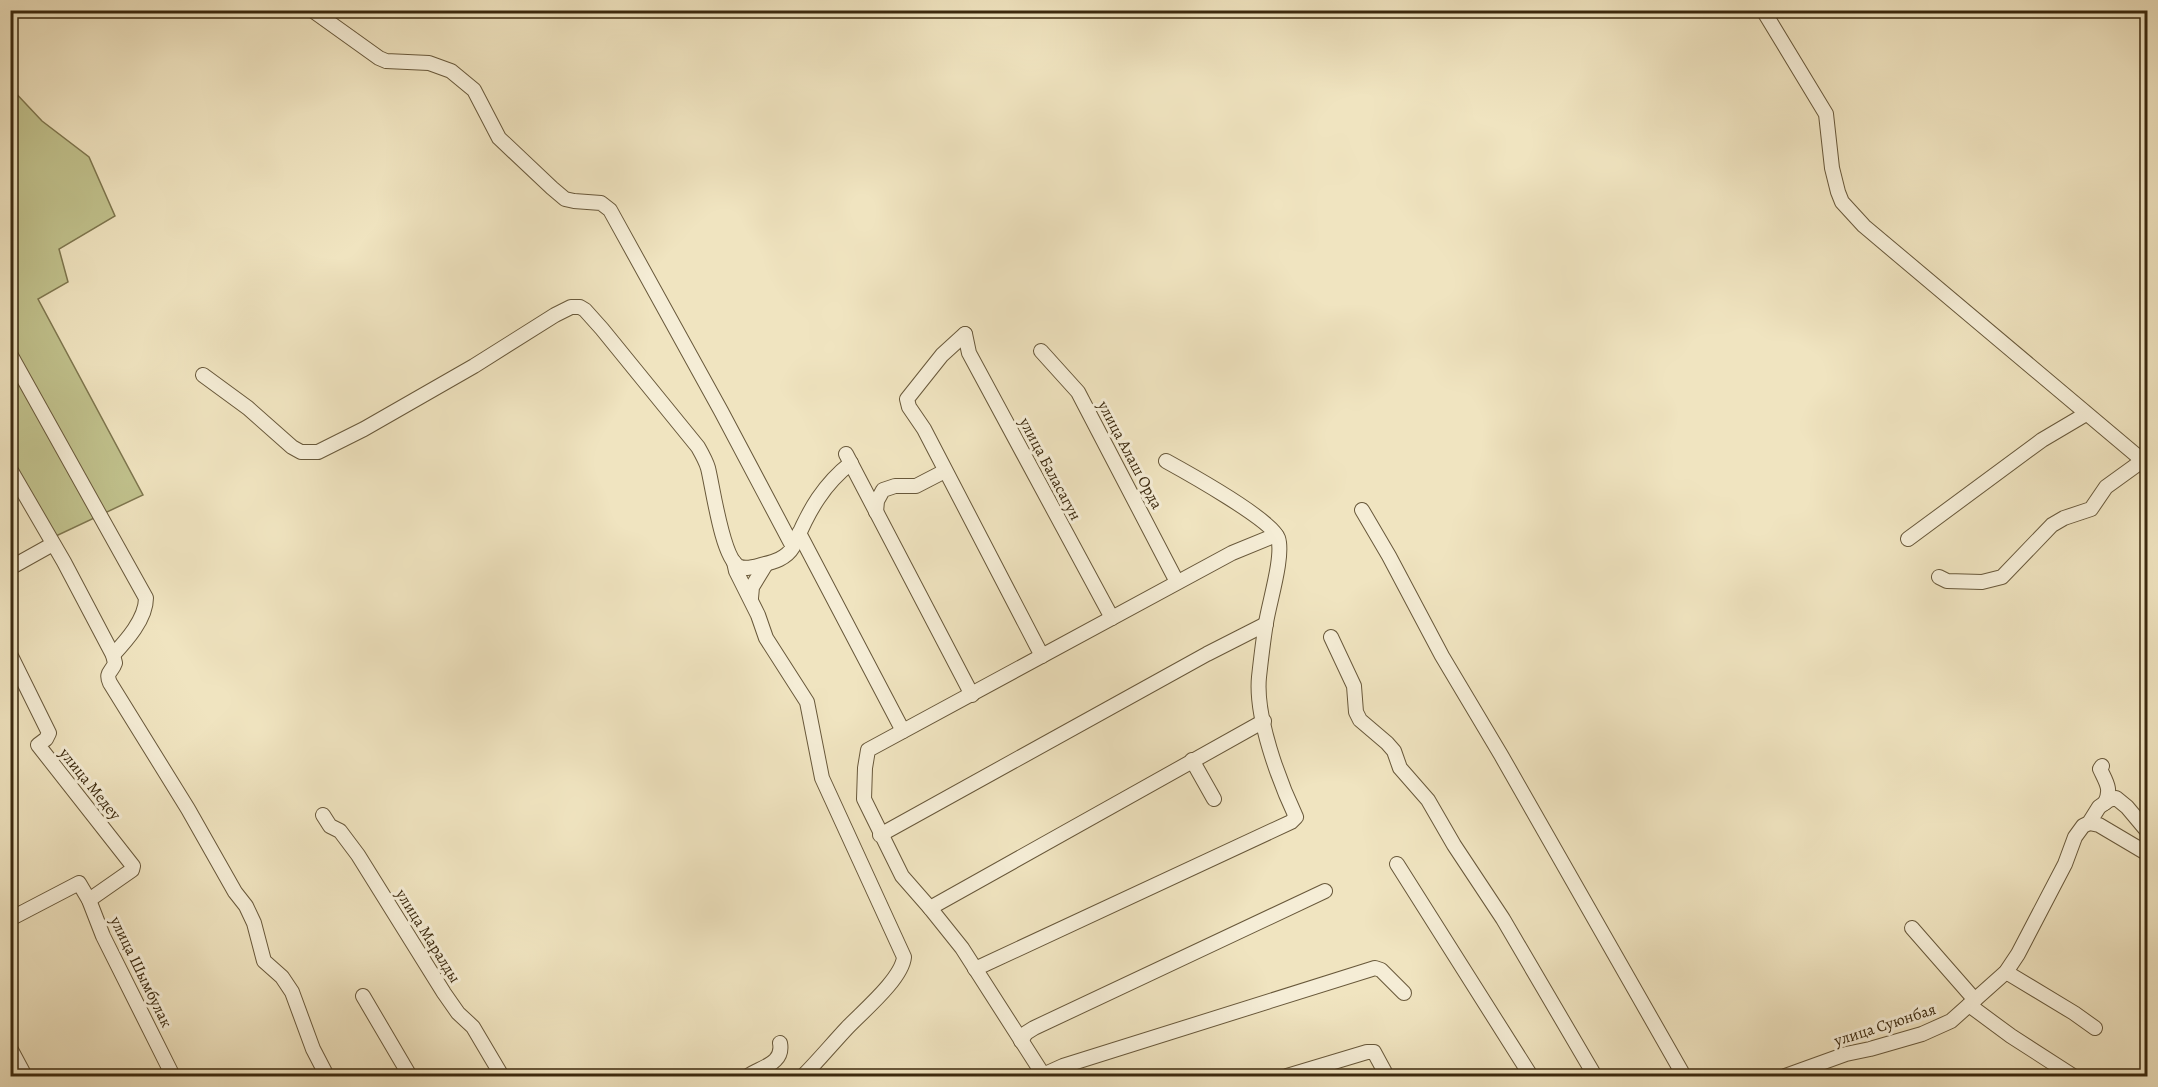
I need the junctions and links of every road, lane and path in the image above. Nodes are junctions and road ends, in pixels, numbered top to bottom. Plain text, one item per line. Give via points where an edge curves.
1 (312, 10) edge
2 (1763, 10) edge
3 (1041, 351) dead end
4 (10, 354) edge
5 (203, 375) dead end
6 (2086, 414) junction
7 (1166, 461) dead end
8 (2145, 463) edge
9 (10, 469) edge
10 (945, 471) junction
11 (1362, 510) dead end
12 (876, 512) junction
13 (799, 533) junction
14 (1276, 535) junction
15 (1908, 539) dead end
16 (53, 544) junction
17 (793, 548) junction
18 (734, 562) junction
19 (766, 564) junction
20 (10, 567) edge
21 (1939, 577) dead end
22 (1178, 582) junction
23 (751, 598) junction
24 (1112, 618) junction
25 (1266, 624) junction
26 (1331, 637) dead end
27 (10, 654) edge
28 (113, 656) junction
29 (1042, 656) junction
30 (972, 695) junction
31 (1264, 721) junction
32 (903, 731) junction
33 (1192, 760) junction
34 (2102, 766) dead end
35 (1177, 768) junction
36 (1205, 784) junction
37 (1214, 799) dead end
38 (2105, 803) junction
39 (323, 815) dead end
40 (2089, 823) junction
41 (2148, 832) edge
42 (880, 835) junction
43 (2148, 854) edge
44 (1397, 864) dead end
45 (1325, 891) dead end
46 (89, 900) junction
47 (930, 908) junction
48 (10, 919) edge
49 (1912, 928) dead end
50 (975, 969) junction
51 (2006, 972) junction
52 (1404, 993) dead end
53 (363, 996) dead end
54 (1972, 1002) junction
55 (2095, 1028) dead end
56 (1021, 1041) junction
57 (780, 1043) dead end
58 (10, 1048) edge
59 (1043, 1076) edge
60 (25, 1077) edge
61 (174, 1077) edge
62 (327, 1077) edge
63 (410, 1077) edge
64 (502, 1077) edge
65 (748, 1077) edge
66 (803, 1077) edge
67 (1287, 1077) edge
68 (1387, 1077) edge
69 (1531, 1077) edge
70 (1595, 1077) edge
71 (1684, 1077) edge
72 (1785, 1077) edge
73 (2073, 1077) edge

1 - 17 street via 379,58 429,63 451,71 474,90 499,138 552,188 565,199 601,203 610,210
2 - 6 street via 1826,114 1832,168 1842,202 1864,226
3 - 22 street, улица Алаш Орда via 1078,392
4 - 28 street via 146,598 137,623
5 - 18 street via 292,447 301,452 318,452 474,366 555,315 580,307 698,447 708,469 723,537
6 - 8 street
6 - 15 street via 2058,429
7 - 14 street via 1218,491
8 - 21 street via 2106,487 2091,508 2052,525 2002,577 1982,582 1947,581
9 - 16 street
10 - 12 street via 916,486 883,490
10 - 24 street, улица Баласагун via 907,399 942,355 965,334 969,353
10 - 29 street
11 - 71 street
12 - 13 street via 849,458 816,499
12 - 30 street
13 - 17 street
13 - 32 street
14 - 22 street
14 - 25 street via 1277,568
16 - 20 street
16 - 28 street
17 - 19 street
18 - 19 street via 745,568
18 - 23 street
19 - 23 street via 752,587
22 - 24 street
23 - 66 street via 766,638 807,702 822,778 904,957 880,995
24 - 29 street
25 - 31 street via 1259,680
25 - 42 street
26 - 70 street via 1354,686 1360,720 1394,751 1400,768 1428,800
27 - 46 street, улица Медеу via 49,733 38,745 132,862 132,870
28 - 62 street via 115,663 108,677 246,906 264,961 282,977 291,992
29 - 30 street
30 - 32 street
31 - 33 street
31 - 50 street via 1294,820
32 - 42 street via 868,750 866,756 864,800
33 - 35 street
33 - 36 street
34 - 38 street via 2109,788
35 - 36 street
35 - 47 street
36 - 37 street
38 - 40 street
38 - 41 street via 2116,798 2122,802
39 - 64 street, улица Маралды via 358,855
40 - 43 street
40 - 51 street, улица Суюнбая via 2075,837 2065,864
42 - 47 street via 902,876
44 - 69 street
45 - 56 street via 1034,1028
46 - 48 street, улица Шымбулак via 79,883
46 - 61 street, улица Шымбулак
47 - 50 street
49 - 54 street
50 - 56 street
51 - 54 street, улица Суюнбая
51 - 55 street
52 - 59 street via 1375,968 1063,1066
53 - 63 street
54 - 72 street, улица Суюнбая via 1951,1021 1922,1034 1846,1054
54 - 73 street via 2012,1036
56 - 59 street
57 - 65 street via 778,1058
58 - 60 street
67 - 68 street via 1359,1053 1374,1052

